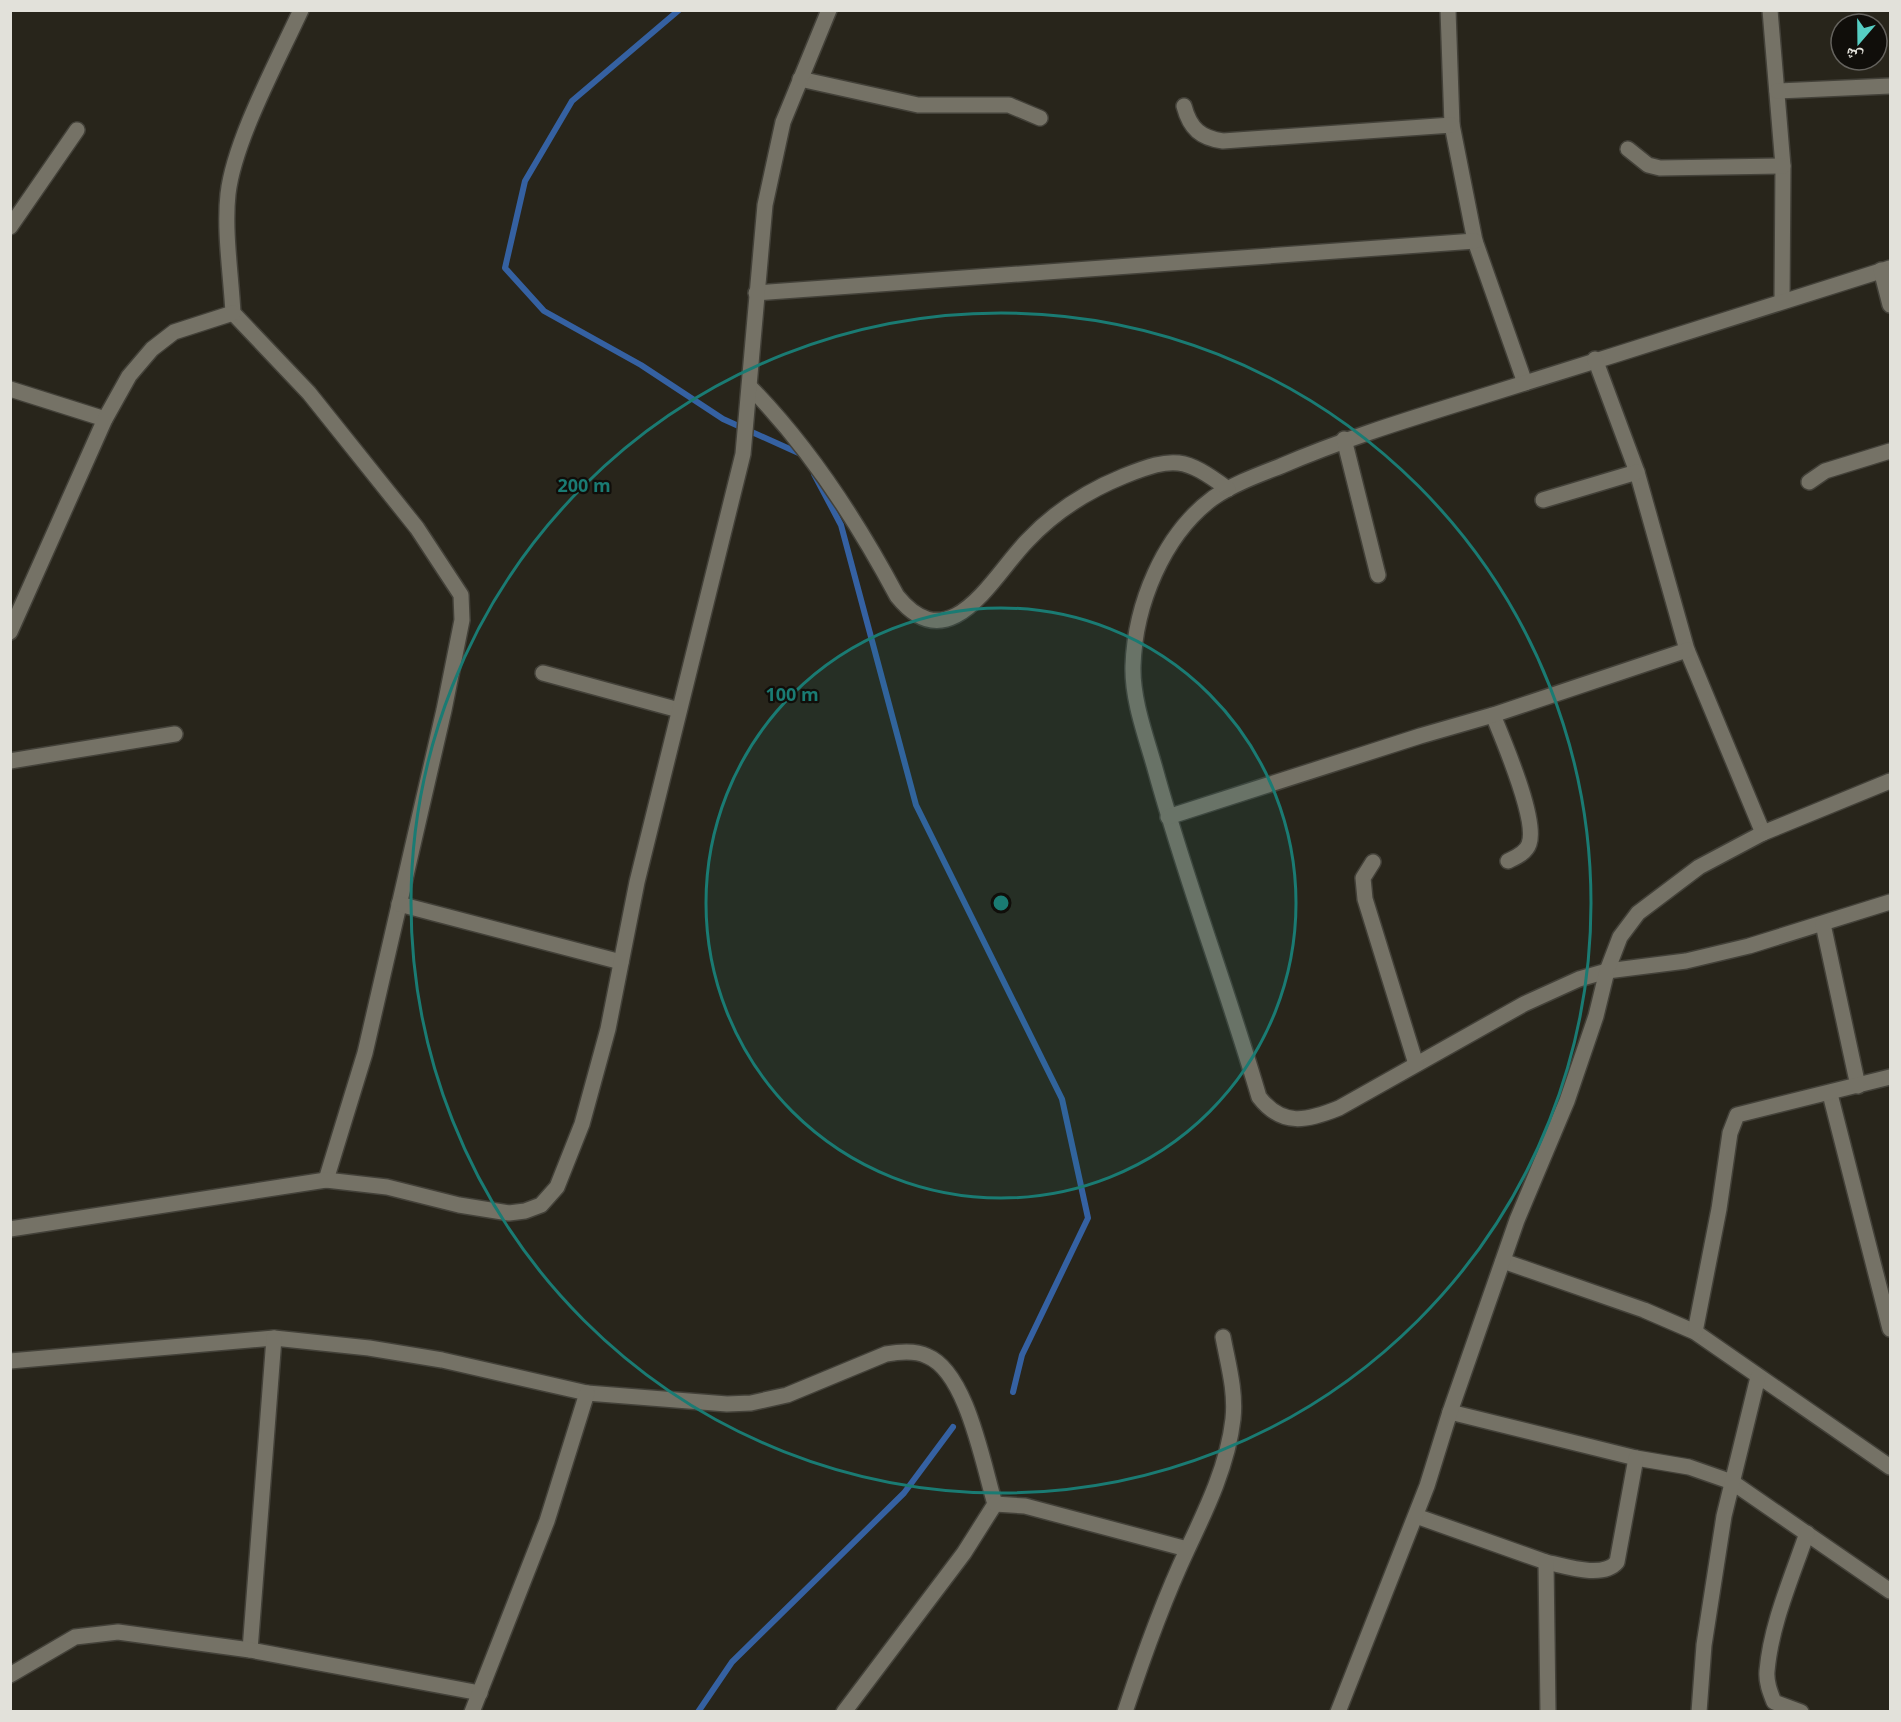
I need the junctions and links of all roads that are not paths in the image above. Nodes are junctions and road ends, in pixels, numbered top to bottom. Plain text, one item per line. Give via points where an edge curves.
1 (301, 10) edge
2 (829, 10) edge
3 (1448, 10) edge
4 (1770, 10) edge
5 (800, 79) junction
6 (1890, 86) edge
7 (1777, 91) junction
8 (1184, 106) dead end
9 (1040, 118) dead end
10 (1452, 125) junction
11 (77, 130) dead end
12 (1628, 149) dead end
13 (1783, 166) junction
14 (10, 227) edge
15 (1475, 241) junction
16 (1886, 269) edge
17 (756, 293) junction
18 (1782, 300) junction
19 (1890, 305) edge
20 (233, 313) junction
21 (1595, 359) junction
22 (1525, 383) junction
23 (750, 387) junction
24 (10, 389) edge
25 (105, 419) junction
26 (1344, 439) junction
27 (1890, 451) edge
28 (1637, 472) junction
29 (1809, 482) dead end
30 (1228, 489) junction
31 (1543, 500) dead end
32 (1378, 575) dead end
33 (10, 632) edge
34 (1687, 650) junction
35 (543, 673) dead end
36 (679, 710) junction
37 (1493, 715) junction
38 (175, 734) dead end
39 (10, 761) edge
40 (1890, 781) edge
41 (1168, 817) junction
42 (1763, 833) junction
43 (1508, 861) dead end
44 (1373, 862) dead end
45 (1890, 902) edge
46 (399, 904) junction
47 (1823, 924) junction
48 (621, 963) junction
49 (1606, 971) junction
50 (1416, 1064) junction
51 (1890, 1077) edge
52 (1858, 1086) junction
53 (1830, 1094) junction
54 (326, 1180) junction
55 (10, 1229) edge
56 (1503, 1261) junction
57 (1890, 1329) edge
58 (1695, 1332) junction
59 (1223, 1337) dead end
60 (274, 1338) junction
61 (10, 1361) edge
62 (1758, 1377) junction
63 (587, 1393) junction
64 (1450, 1412) junction
65 (1636, 1458) junction
66 (1890, 1467) edge
67 (1732, 1482) junction
68 (995, 1504) junction
69 (1416, 1515) junction
70 (1807, 1533) junction
71 (1188, 1549) junction
72 (1546, 1562) junction
73 (1890, 1591) edge
74 (250, 1650) junction
75 (10, 1675) edge
76 (480, 1693) junction
77 (472, 1712) edge
78 (844, 1712) edge
79 (1125, 1712) edge
80 (1338, 1712) edge
81 (1548, 1712) edge
82 (1699, 1712) edge
83 (1801, 1712) edge

1 - 20 street via 230,180
2 - 5 street
3 - 10 street
4 - 7 street
5 - 9 street via 918,105 1009,105
5 - 17 street via 783,122 765,205
6 - 7 street
7 - 13 street
8 - 10 street via 1196,132 1223,141
10 - 15 street
11 - 14 street
12 - 13 street via 1642,162 1660,168
13 - 18 street
15 - 17 street
15 - 22 street
16 - 18 street
16 - 19 street
17 - 23 street
18 - 21 street
20 - 25 street via 174,332 153,349 129,376
20 - 46 street via 309,393 417,528 461,595 462,620 456,656
21 - 22 street
21 - 28 street
22 - 26 street
23 - 30 street via 776,413 822,474 903,604 910,612 937,621 974,604 1027,541 1059,511 1092,489 1151,466 1174,462 1198,467
23 - 36 street via 743,454
24 - 25 street
25 - 33 street
26 - 30 street
26 - 32 street
27 - 29 street via 1826,471
28 - 31 street
28 - 34 street
30 - 41 street via 1211,500 1172,543 1144,600 1136,632 1136,690
34 - 37 street
34 - 42 street
35 - 36 street
36 - 48 street
37 - 41 street
37 - 43 street via 1531,830 1529,845
38 - 39 street
40 - 42 street
41 - 50 street via 1259,1097 1268,1110 1299,1119 1326,1113
42 - 49 street via 1699,867 1638,913 1620,938
44 - 50 street via 1363,878 1365,899
45 - 47 street
46 - 48 street
46 - 54 street via 365,1053
47 - 49 street via 1686,961
47 - 52 street
48 - 54 street via 582,1124 557,1187 541,1205 525,1211 497,1212 387,1187
49 - 50 street via 1524,1004
49 - 56 street via 1571,1091
51 - 52 street
52 - 53 street
53 - 57 street
53 - 58 street via 1745,1111 1735,1118
54 - 55 street
56 - 58 street
56 - 64 street
58 - 62 street
59 - 71 street via 1234,1392 1233,1419 1211,1497
60 - 61 street
60 - 63 street via 442,1360
60 - 74 street
62 - 66 street
62 - 67 street
63 - 68 street via 683,1402 751,1403 787,1395 886,1354 926,1355 944,1368 957,1388
63 - 76 street via 547,1521
64 - 65 street
64 - 69 street
65 - 67 street via 1689,1467
65 - 72 street via 1623,1538 1613,1567 1594,1570
67 - 70 street
67 - 82 street via 1704,1645
68 - 71 street via 1026,1506
68 - 78 street via 964,1553
69 - 72 street
69 - 80 street
70 - 73 street
70 - 83 street via 1778,1621 1767,1670 1774,1702
71 - 79 street
72 - 81 street
74 - 75 street via 118,1632 75,1638
74 - 76 street
76 - 77 street

